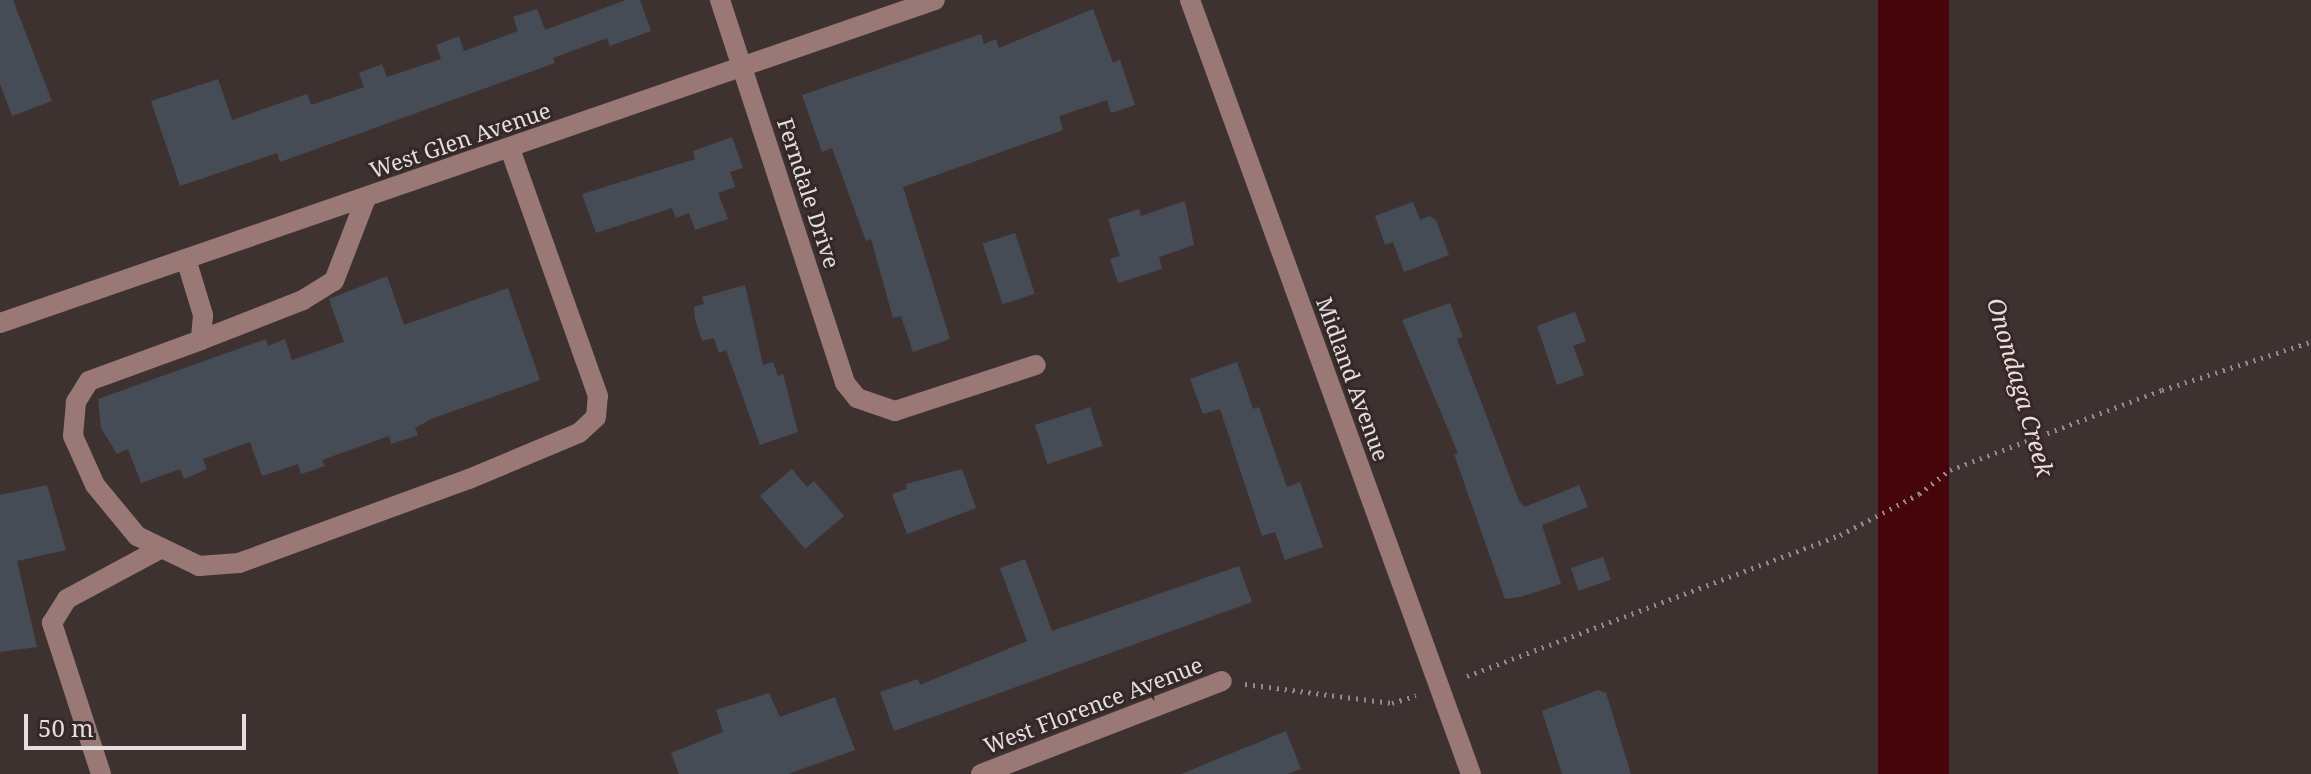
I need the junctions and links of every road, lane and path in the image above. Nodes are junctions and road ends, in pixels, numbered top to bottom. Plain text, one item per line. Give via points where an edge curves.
1 (720, 0) edge
2 (935, 0) edge
3 (1190, 0) edge
4 (743, 66) junction
5 (510, 149) junction
6 (366, 198) junction
7 (186, 259) junction
8 (0, 323) edge
9 (201, 340) junction
10 (2311, 342) edge
11 (1036, 365) dead end
12 (158, 550) junction
13 (1467, 676) dead end
14 (1222, 681) joint
15 (1417, 694) dead end
16 (101, 774) edge
17 (981, 774) edge
18 (1471, 774) edge

1 - 4 street, Ferndale Drive
2 - 4 street, West Glen Avenue
3 - 18 street, Midland Avenue
4 - 5 street, West Glen Avenue
4 - 11 street, Ferndale Drive via 845,383 857,398 895,411
5 - 6 street, West Glen Avenue
5 - 12 street via 598,396 596,417 579,433 469,479 239,563 199,566
6 - 7 street, West Glen Avenue
6 - 9 street via 334,281 303,300
7 - 8 street, West Glen Avenue
7 - 9 street via 203,315
9 - 12 street via 89,381 76,402 73,436 95,485 137,536
10 - 13 path via 2109,409 1950,470 1919,494 1840,535
12 - 16 street via 67,599 52,623
14 - 15 path via 1392,703
14 - 17 street, West Florence Avenue

